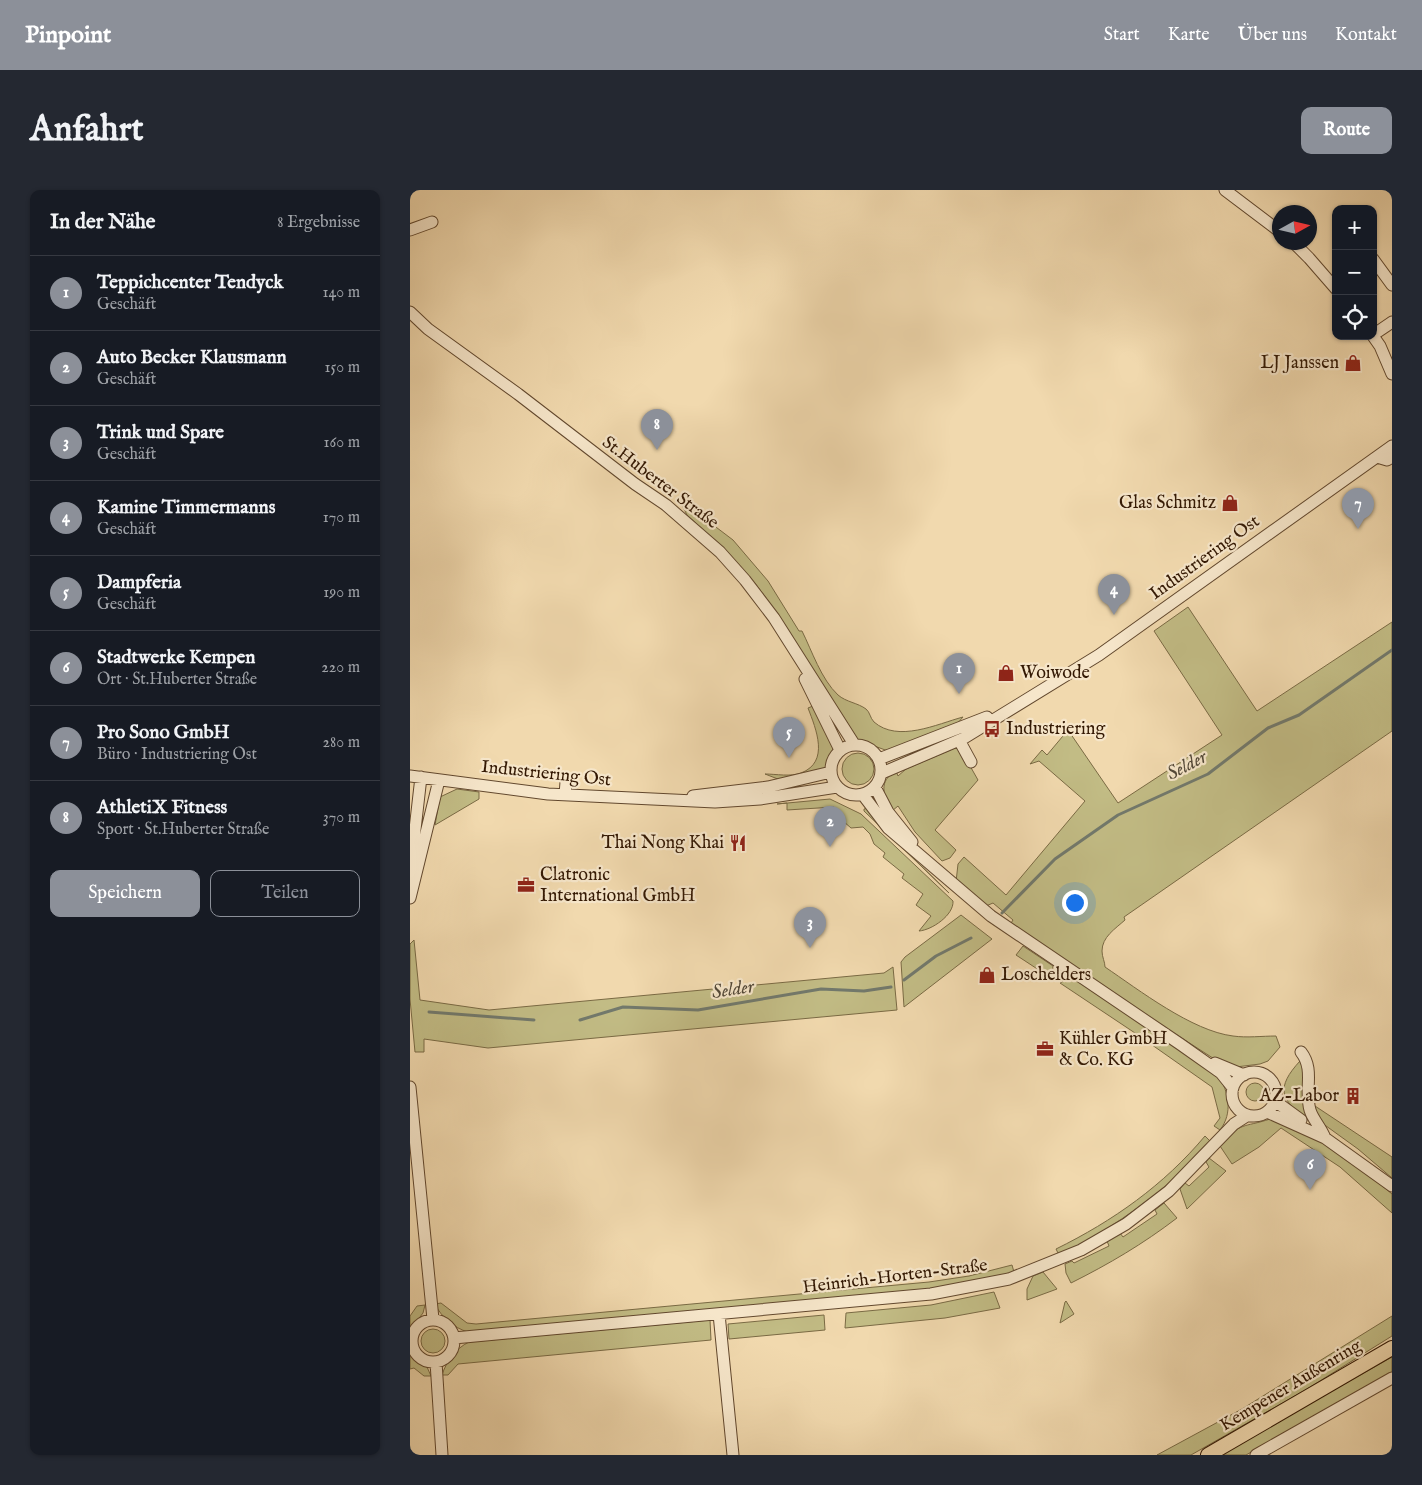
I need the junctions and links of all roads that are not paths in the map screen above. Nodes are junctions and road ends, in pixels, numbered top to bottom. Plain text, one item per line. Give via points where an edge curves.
1 (1225, 190) edge
2 (432, 222) dead end
3 (1272, 225) edge
4 (410, 230) edge
5 (1302, 250) edge
6 (1377, 264) edge
7 (1332, 276) edge
8 (1392, 285) edge
9 (410, 312) edge
10 (1392, 322) edge
11 (1377, 332) edge
12 (1376, 340) edge
13 (1380, 346) junction
14 (1392, 356) edge
15 (1392, 374) edge
16 (1392, 446) edge
17 (1377, 457) junction
18 (1392, 457) edge
19 (793, 650) junction
20 (1010, 709) junction
21 (958, 740) junction
22 (854, 744) junction
23 (840, 750) junction
24 (879, 759) junction
25 (971, 762) dead end
26 (831, 772) junction
27 (882, 773) junction
28 (416, 776) edge
29 (439, 780) junction
30 (837, 787) junction
31 (875, 787) junction
32 (863, 794) junction
33 (680, 800) junction
34 (934, 868) junction
35 (410, 873) edge
36 (410, 898) edge
37 (1180, 1044) junction
38 (1301, 1052) dead end
39 (1244, 1075) junction
40 (410, 1087) edge
41 (1233, 1088) junction
42 (1275, 1101) junction
43 (1236, 1107) junction
44 (1266, 1112) junction
45 (1248, 1116) junction
46 (1234, 1124) junction
47 (1321, 1136) junction
48 (1392, 1186) edge
49 (719, 1314) junction
50 (433, 1319) junction
51 (454, 1338) junction
52 (411, 1343) edge
53 (1392, 1348) edge
54 (436, 1362) junction
55 (1392, 1378) edge
56 (442, 1455) edge
57 (733, 1455) edge
58 (1208, 1455) edge
59 (1256, 1455) edge

1 - 3 street
2 - 4 street
5 - 7 street
6 - 8 street
9 - 19 street, St.Huberter Straße via 428,329 696,530 745,580
10 - 11 street
12 - 13 street
13 - 14 street
13 - 15 street
16 - 17 street, Industriering Ost
17 - 18 street via 1387,460
17 - 20 street, Industriering Ost via 1343,475 1099,654
19 - 22 street, St.Huberter Straße
19 - 23 street, St.Huberter Straße
20 - 21 street, Industriering Ost
20 - 24 street, Industriering Ost
21 - 25 street
21 - 27 street, Industriering Ost
22 - 23 street
22 - 24 street via 871,749
23 - 26 street via 833,760
24 - 27 street
26 - 30 street
26 - 33 street, Industriering Ost via 768,787 700,794
27 - 31 street
28 - 29 street, Industriering Ost
28 - 35 street
29 - 33 street, Industriering Ost via 566,787
29 - 36 street
30 - 32 street via 852,795
30 - 33 street, Industriering Ost via 738,801
31 - 32 street
31 - 34 street via 888,812
32 - 34 street via 888,828
34 - 37 street via 991,916
37 - 39 street
37 - 41 street via 1221,1073
38 - 47 street via 1310,1070 1310,1110
39 - 41 street
39 - 42 street via 1256,1072 1267,1077 1274,1086
40 - 50 street
41 - 43 street
42 - 44 street
42 - 47 street
43 - 45 street
43 - 46 street
44 - 45 street
44 - 47 street
45 - 46 street, Heinrich-Horten-Straße
46 - 49 street, Heinrich-Horten-Straße via 1169,1191 1126,1224 1081,1250 1033,1271 988,1284 930,1294
47 - 48 street
49 - 51 street, Heinrich-Horten-Straße
49 - 57 street
50 - 51 street via 445,1323
50 - 52 street via 417,1326
51 - 54 street via 451,1351
52 - 54 street via 422,1360
53 - 58 main road, Kempener Außenring
54 - 56 street
55 - 59 street

